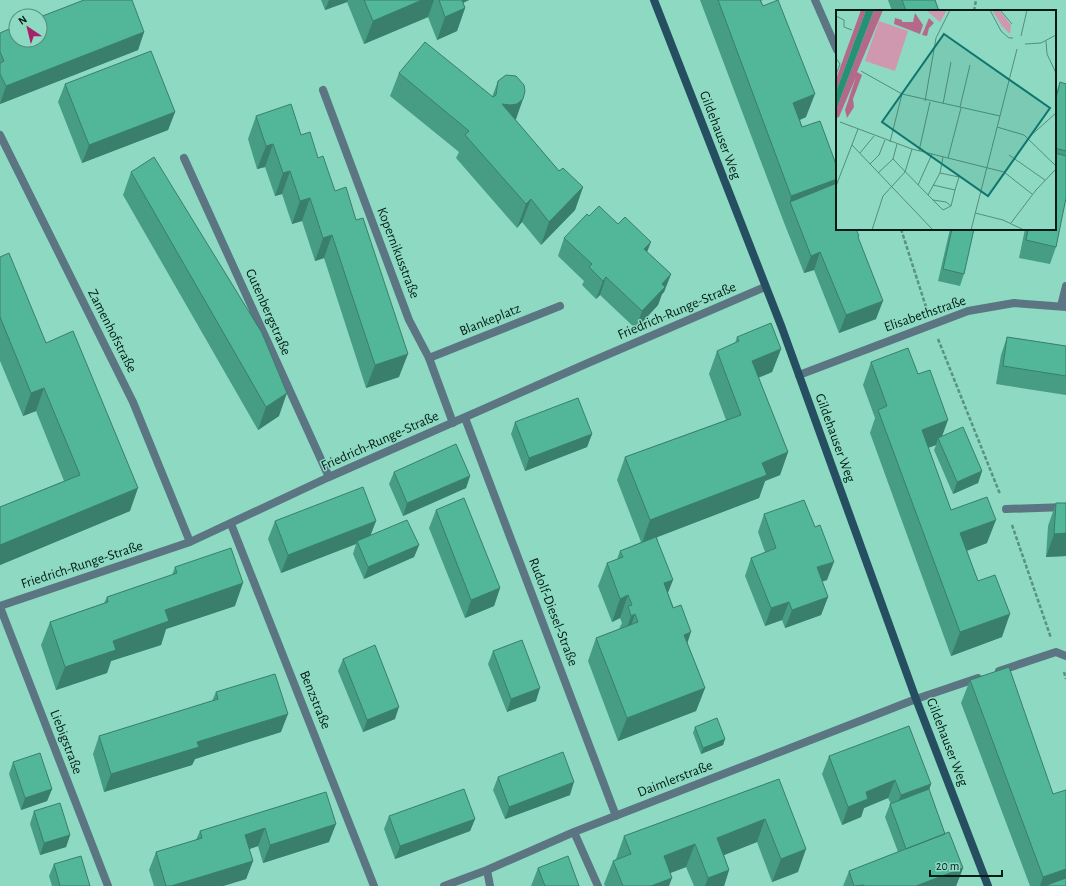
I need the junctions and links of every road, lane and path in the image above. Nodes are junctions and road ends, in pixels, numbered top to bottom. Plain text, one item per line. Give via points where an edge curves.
1 (654, 0) edge
2 (815, 0) edge
3 (976, 0) edge
4 (974, 10) edge
5 (836, 48) edge
6 (323, 90) dead end
7 (0, 135) edge
8 (184, 158) dead end
9 (901, 230) edge
10 (1066, 286) edge
11 (765, 287) junction
12 (560, 306) dead end
13 (1064, 307) edge
14 (932, 324) junction
15 (429, 358) junction
16 (799, 374) junction
17 (465, 418) junction
18 (453, 423) junction
19 (329, 477) junction
20 (1066, 507) edge
21 (1006, 509) junction
22 (231, 524) junction
23 (190, 542) junction
24 (0, 606) edge
25 (1056, 652) junction
26 (1066, 656) edge
27 (1066, 679) edge
28 (916, 699) junction
29 (616, 816) junction
30 (574, 832) junction
31 (487, 870) junction
32 (108, 886) edge
33 (374, 886) edge
34 (444, 886) edge
35 (490, 886) edge
36 (598, 886) edge
37 (988, 886) edge

1 - 11 street, Gildehauser Weg
2 - 5 street
3 - 4 path
6 - 15 street, Kopernikusstraße via 409,320
7 - 23 street, Zamenhofstraße via 133,402
8 - 19 street, Gutenbergstraße
9 - 14 path
10 - 13 street
11 - 16 street, Gildehauser Weg
11 - 17 street, Friedrich-Runge-Straße
12 - 15 street, Blankeplatz
13 - 14 street, Elisabethstraße via 1014,303 968,311
14 - 16 street, Elisabethstraße
14 - 21 path
15 - 18 street, Kopernikusstraße
16 - 28 street, Gildehauser Weg
17 - 18 street, Friedrich-Runge-Straße
17 - 29 street, Rudolf-Diesel-Straße
18 - 19 street, Friedrich-Runge-Straße
19 - 22 street, Friedrich-Runge-Straße
20 - 21 street
21 - 25 path
22 - 23 street, Friedrich-Runge-Straße
22 - 33 street, Benzstraße
23 - 24 street, Friedrich-Runge-Straße
24 - 32 street, Liebigstraße
25 - 26 street
25 - 27 path
25 - 28 street, Daimlerstraße
28 - 29 street, Daimlerstraße
28 - 37 street, Gildehauser Weg
29 - 30 street, Daimlerstraße
30 - 31 street, Daimlerstraße
30 - 36 street
31 - 34 street, Daimlerstraße
31 - 35 street

